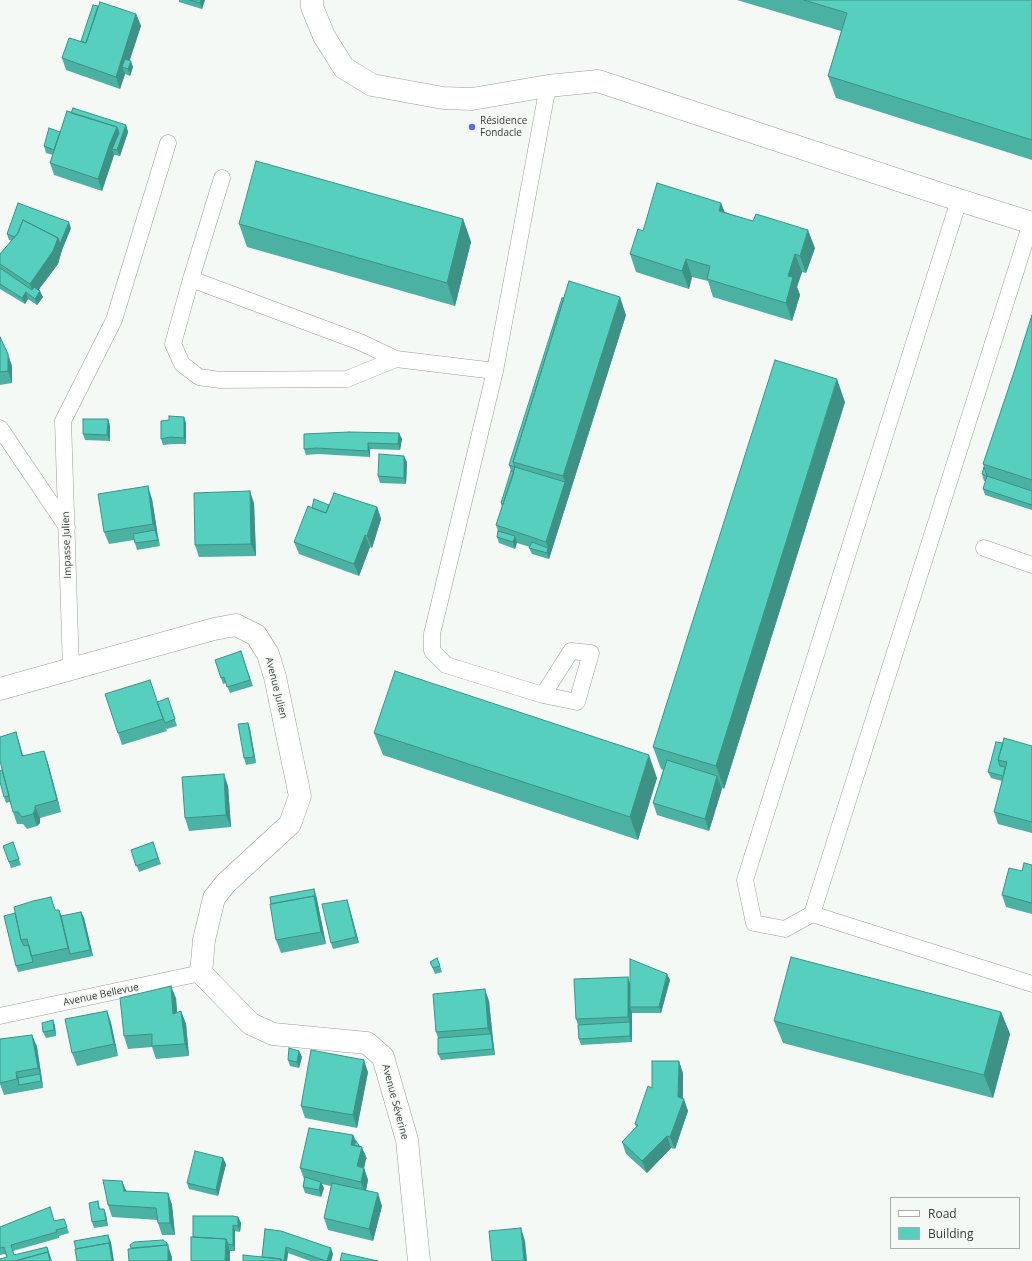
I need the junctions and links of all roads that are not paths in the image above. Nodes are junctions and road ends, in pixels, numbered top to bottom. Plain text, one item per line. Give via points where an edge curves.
1 (312, 0) edge
2 (548, 86) junction
3 (168, 143) dead end
4 (222, 178) dead end
5 (959, 200) junction
6 (1031, 223) edge
7 (192, 279) junction
8 (396, 359) junction
9 (495, 371) junction
10 (0, 428) edge
11 (67, 527) junction
12 (984, 548) dead end
13 (1032, 565) edge
14 (71, 669) junction
15 (0, 688) edge
16 (543, 695) dead end
17 (812, 914) junction
18 (201, 973) junction
19 (1032, 984) edge
20 (0, 1016) edge
21 (419, 1261) edge

1 - 2 street via 312,7 324,36 344,68 372,85 443,98 472,99
2 - 5 street via 598,81
2 - 9 lane
3 - 11 lane, Impasse Julien via 114,320 63,421
4 - 7 lane
5 - 6 street
5 - 17 lane via 745,880 754,923 785,929
6 - 17 lane
7 - 8 lane via 360,342
7 - 8 lane via 173,344 182,364 199,377 220,380 347,379
8 - 9 lane
9 - 16 lane via 432,634 432,651 446,665
10 - 11 lane
11 - 14 lane, Impasse Julien
12 - 13 lane
14 - 15 street, Avenue Julien
14 - 18 street, Avenue Julien via 214,628 236,625 256,635 268,654 300,796 290,824 226,883 214,898 204,940
17 - 19 lane
18 - 20 lane, Avenue Bellevue
18 - 21 street, Avenue Séverine via 252,1024 273,1034 366,1043 383,1057 407,1140

